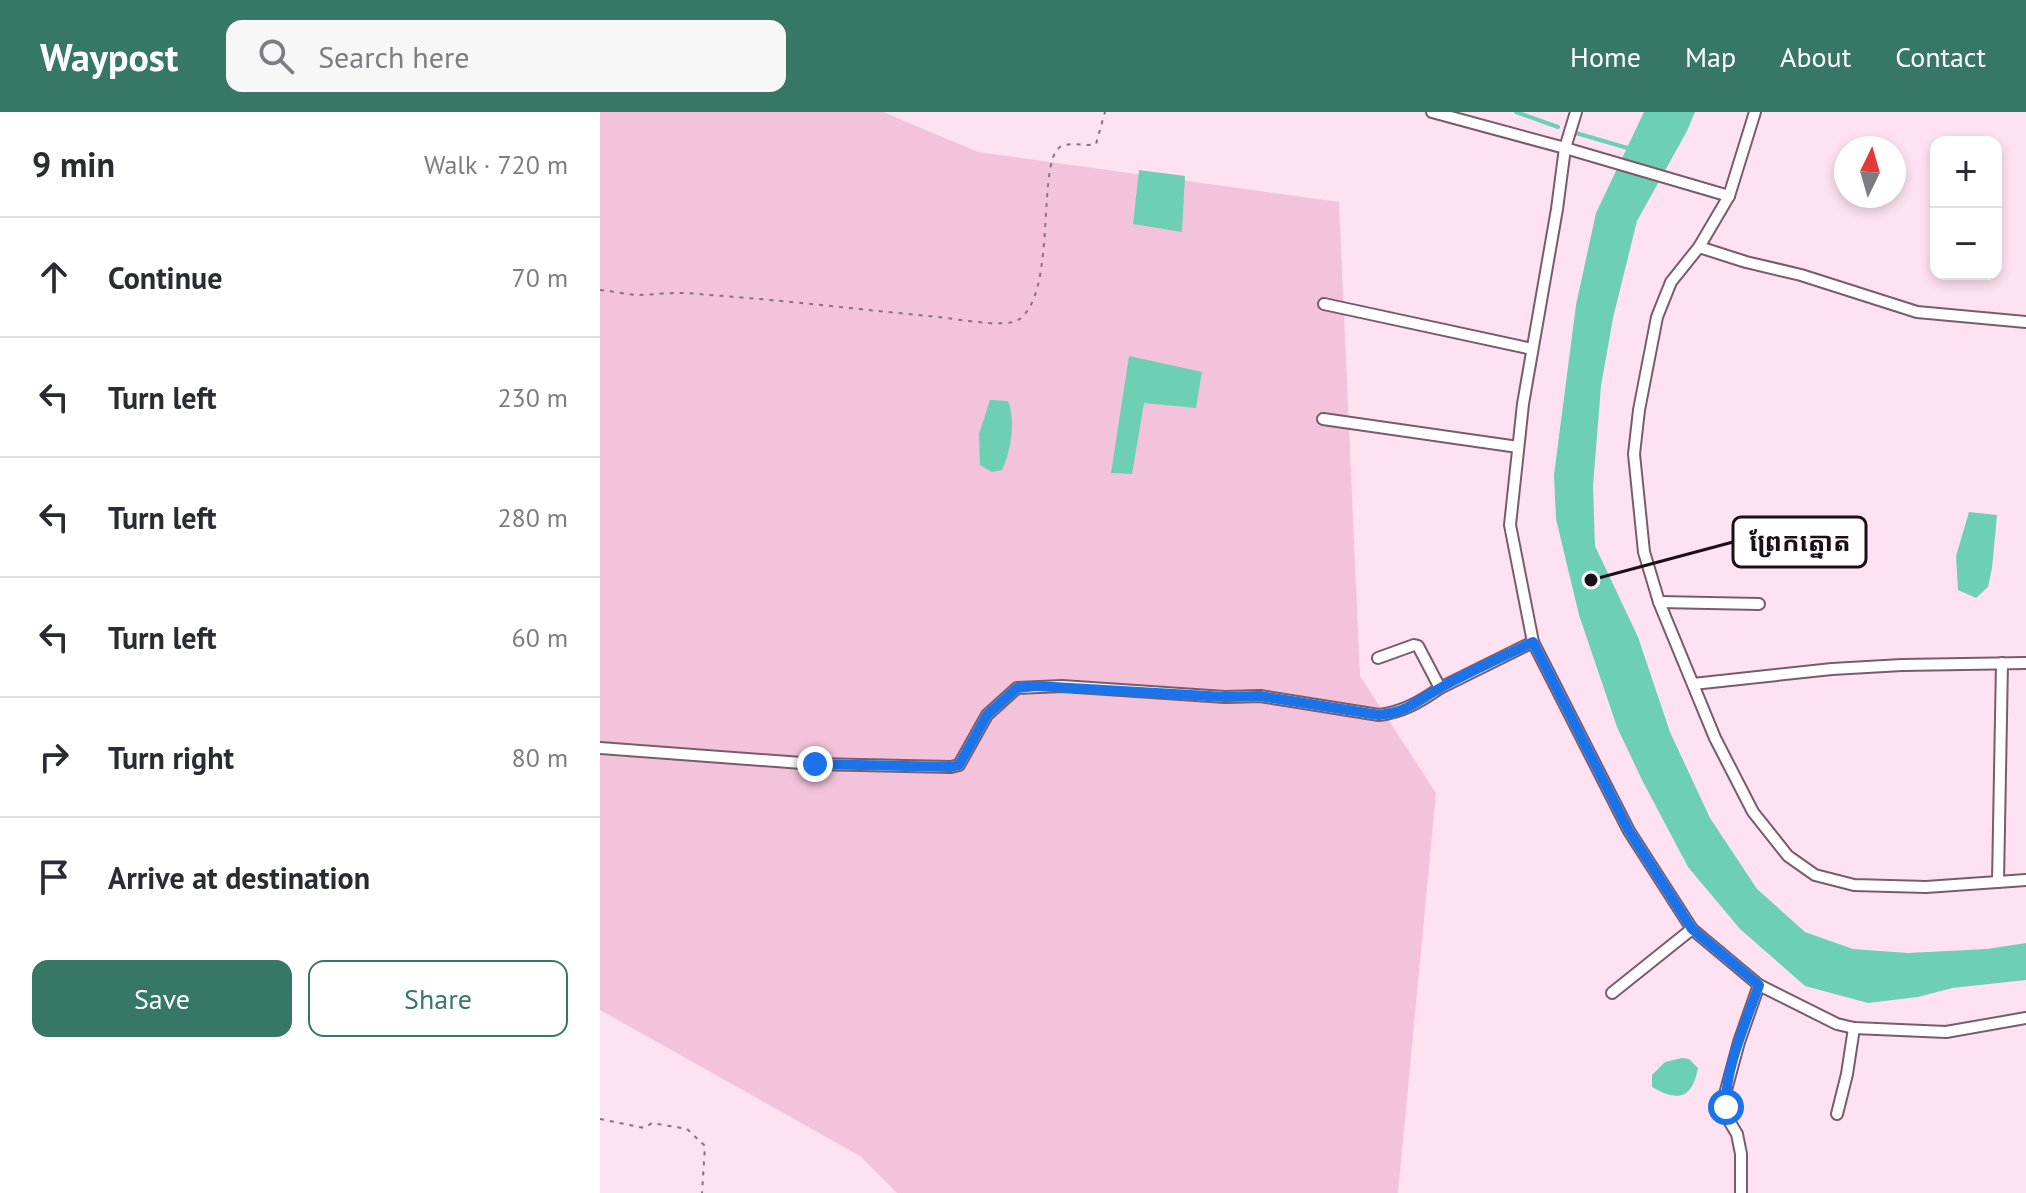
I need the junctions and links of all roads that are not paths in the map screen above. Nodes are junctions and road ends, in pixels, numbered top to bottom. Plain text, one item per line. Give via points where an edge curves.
1 (1432, 112) edge
2 (1576, 112) edge
3 (1755, 112) edge
4 (1565, 148) junction
5 (1729, 196) junction
6 (1699, 247) junction
7 (1324, 304) dead end
8 (2026, 322) edge
9 (1532, 349) junction
10 (1323, 419) dead end
11 (1518, 447) junction
12 (1659, 602) junction
13 (1759, 604) dead end
14 (1533, 642) junction
15 (1378, 658) dead end
16 (2002, 663) junction
17 (2026, 663) edge
18 (1693, 684) junction
19 (1440, 688) junction
20 (600, 748) edge
21 (2026, 880) edge
22 (1998, 882) junction
23 (1692, 929) junction
24 (1759, 985) junction
25 (1612, 993) dead end
26 (2026, 1018) edge
27 (1854, 1028) junction
28 (1837, 1114) dead end
29 (1741, 1193) edge

1 - 4 street
2 - 4 street
3 - 5 street
4 - 5 street
4 - 9 street
5 - 6 street
6 - 8 street via 1917,312
6 - 12 street via 1671,282 1657,317 1637,425 1634,454 1644,552
7 - 9 street
9 - 11 street
10 - 11 street
11 - 14 street via 1510,525
12 - 13 street
12 - 18 street
14 - 19 street
14 - 23 street via 1629,831
15 - 19 street via 1418,646
16 - 17 street
16 - 18 street via 1832,669
16 - 22 street
18 - 22 street via 1753,812 1788,856 1815,875 1854,885
19 - 20 street via 1416,705 1379,715 1260,696 1017,688 987,715 959,765 951,767 815,764
21 - 22 street
23 - 24 street
23 - 25 street
24 - 27 street
24 - 29 street via 1725,1094 1741,1154
26 - 27 street via 1946,1032
27 - 28 street

